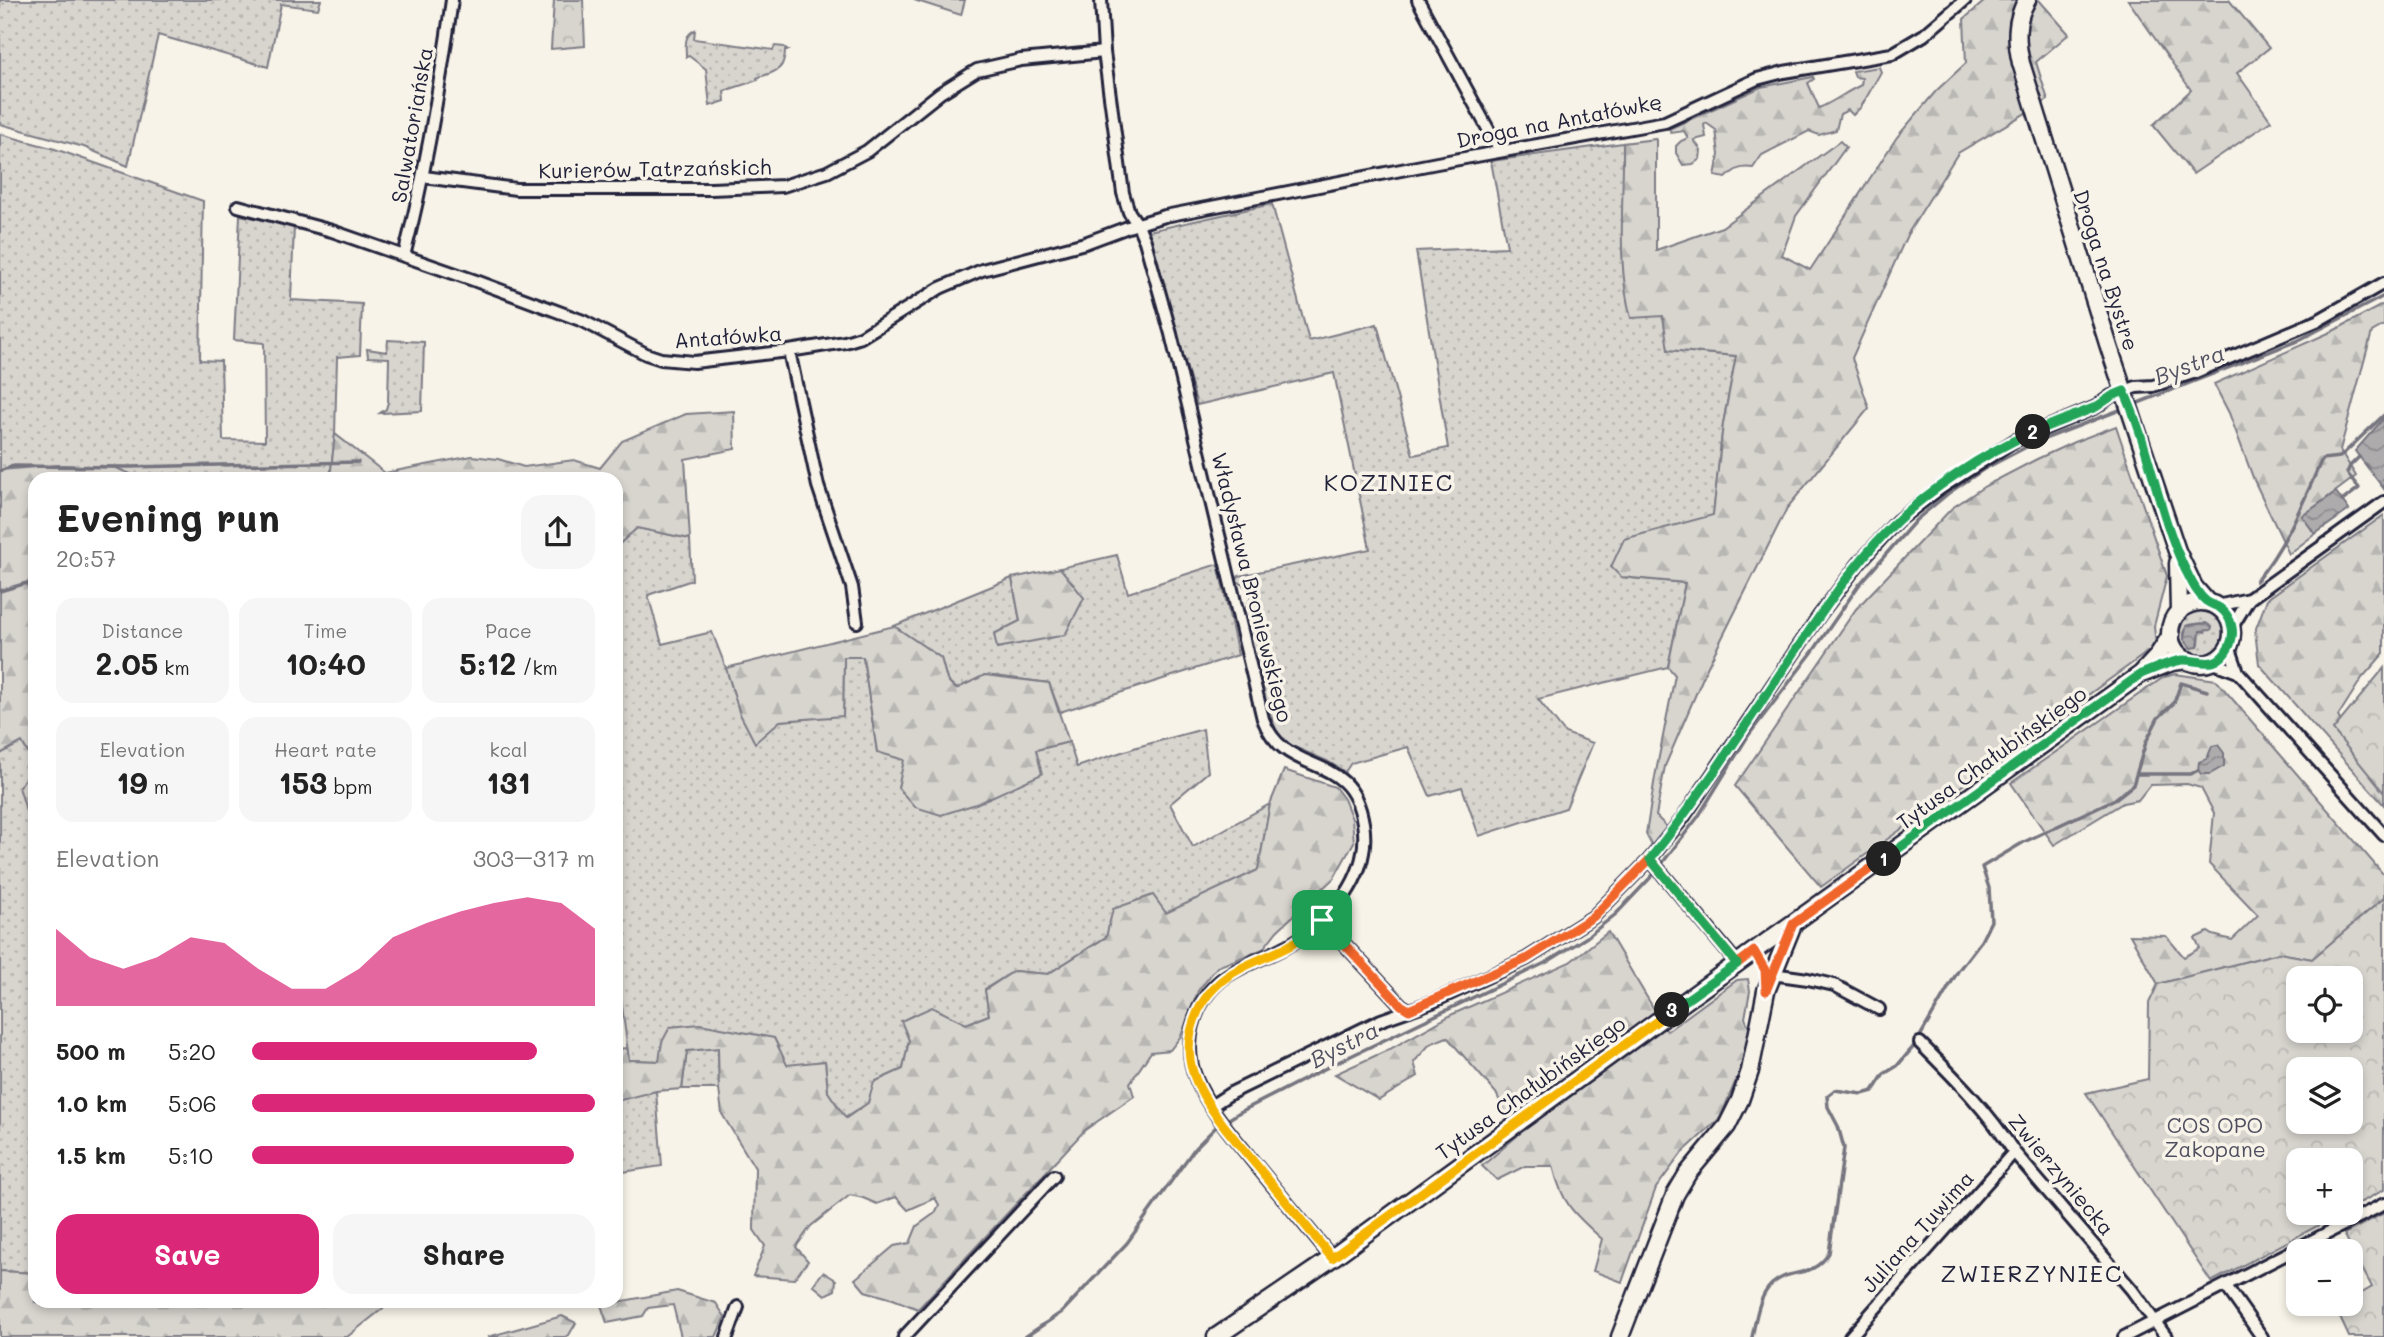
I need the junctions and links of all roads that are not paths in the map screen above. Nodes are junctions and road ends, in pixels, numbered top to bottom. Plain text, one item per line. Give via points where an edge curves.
1 (452, 0) edge
2 (1101, 0) edge
3 (1418, 0) edge
4 (1965, 0) edge
5 (2027, 0) edge
6 (1104, 52) junction
7 (1500, 151) junction
8 (424, 177) junction
9 (238, 206) dead end
10 (1138, 225) junction
11 (404, 256) junction
12 (2384, 283) edge
13 (789, 351) junction
14 (2126, 394) junction
15 (2384, 502) edge
16 (2176, 551) junction
17 (2249, 599) junction
18 (2212, 604) junction
19 (2179, 612) junction
20 (857, 622) dead end
21 (2232, 627) junction
22 (2171, 635) junction
23 (2229, 646) junction
24 (2188, 660) junction
25 (2211, 662) junction
26 (2238, 672) junction
27 (2141, 674) junction
28 (2384, 835) edge
29 (1651, 861) junction
30 (1322, 920) junction
31 (1793, 924) junction
32 (1754, 951) junction
33 (1737, 964) junction
34 (1772, 974) junction
35 (1766, 991) junction
36 (1879, 1009) dead end
37 (1409, 1010) junction
38 (1920, 1042) dead end
39 (1214, 1110) junction
40 (2014, 1152) junction
41 (1054, 1176) dead end
42 (2384, 1204) edge
43 (1332, 1258) junction
44 (2226, 1286) junction
45 (738, 1307) dead end
46 (2155, 1321) junction
47 (727, 1337) edge
48 (904, 1337) edge
49 (1216, 1337) edge
50 (1620, 1337) edge
51 (1850, 1337) edge
52 (2124, 1337) edge
53 (2166, 1337) edge
54 (2262, 1337) edge

1 - 8 street, Salwatoriańska
2 - 6 street, Władysława Broniewskiego
3 - 7 street
4 - 7 street, Droga na Antałówkę via 1915,41 1886,55 1757,79 1665,122
5 - 14 street, Droga na Bystre via 2017,28 2020,58
6 - 8 street, Kurierów Tatrzańskich via 1021,60 977,70 867,151 827,172 783,186 516,189
6 - 10 street, Władysława Broniewskiego via 1123,192
7 - 10 street, Droga na Antałówkę via 1205,207
8 - 11 street, Salwatoriańska
9 - 11 street, Antałówka
10 - 13 street, Antałówka via 982,270 940,288 861,337
10 - 30 street, Władysława Broniewskiego via 1171,334 1262,719 1282,748 1345,782 1360,809 1364,837 1359,870
11 - 13 street, Antałówka via 572,316 661,359 694,362
12 - 14 street via 2319,320 2196,372
13 - 20 street via 818,486 852,586
14 - 16 street, Droga na Bystre
14 - 29 street via 2112,396 2005,447 1892,526 1819,616
15 - 17 street
16 - 18 street, Droga na Bystre via 2194,587
16 - 19 street, Droga na Bystre
17 - 18 street
17 - 21 street
18 - 19 street via 2192,603
18 - 21 street via 2227,615
19 - 22 street
21 - 23 street
22 - 24 street via 2175,649
22 - 27 street, Tytusa Chałubińskiego
23 - 25 street
23 - 26 street
24 - 25 street
24 - 27 street, Tytusa Chałubińskiego
25 - 26 street
26 - 28 street
27 - 31 street, Tytusa Chałubińskiego
29 - 33 street
29 - 37 street via 1593,917 1526,959
30 - 37 street
30 - 39 street, Władysława Broniewskiego via 1290,945 1224,978 1201,1003 1189,1053 1195,1078
31 - 32 street, Tytusa Chałubińskiego
31 - 34 street
32 - 33 street, Tytusa Chałubińskiego
32 - 35 street via 1765,970
33 - 43 street, Tytusa Chałubińskiego
34 - 35 street
34 - 36 street via 1834,985
35 - 50 street via 1741,1100 1675,1195
37 - 39 street via 1231,1093
38 - 40 street, Zwierzyniecka via 1966,1089
39 - 43 street, Władysława Broniewskiego
40 - 46 street, Zwierzyniecka
40 - 51 street, Juliana Tuwima
41 - 48 street
42 - 44 street
43 - 49 street, Tytusa Chałubińskiego
44 - 46 street
44 - 54 street
45 - 47 street
46 - 52 street
46 - 53 street, Zwierzyniecka

